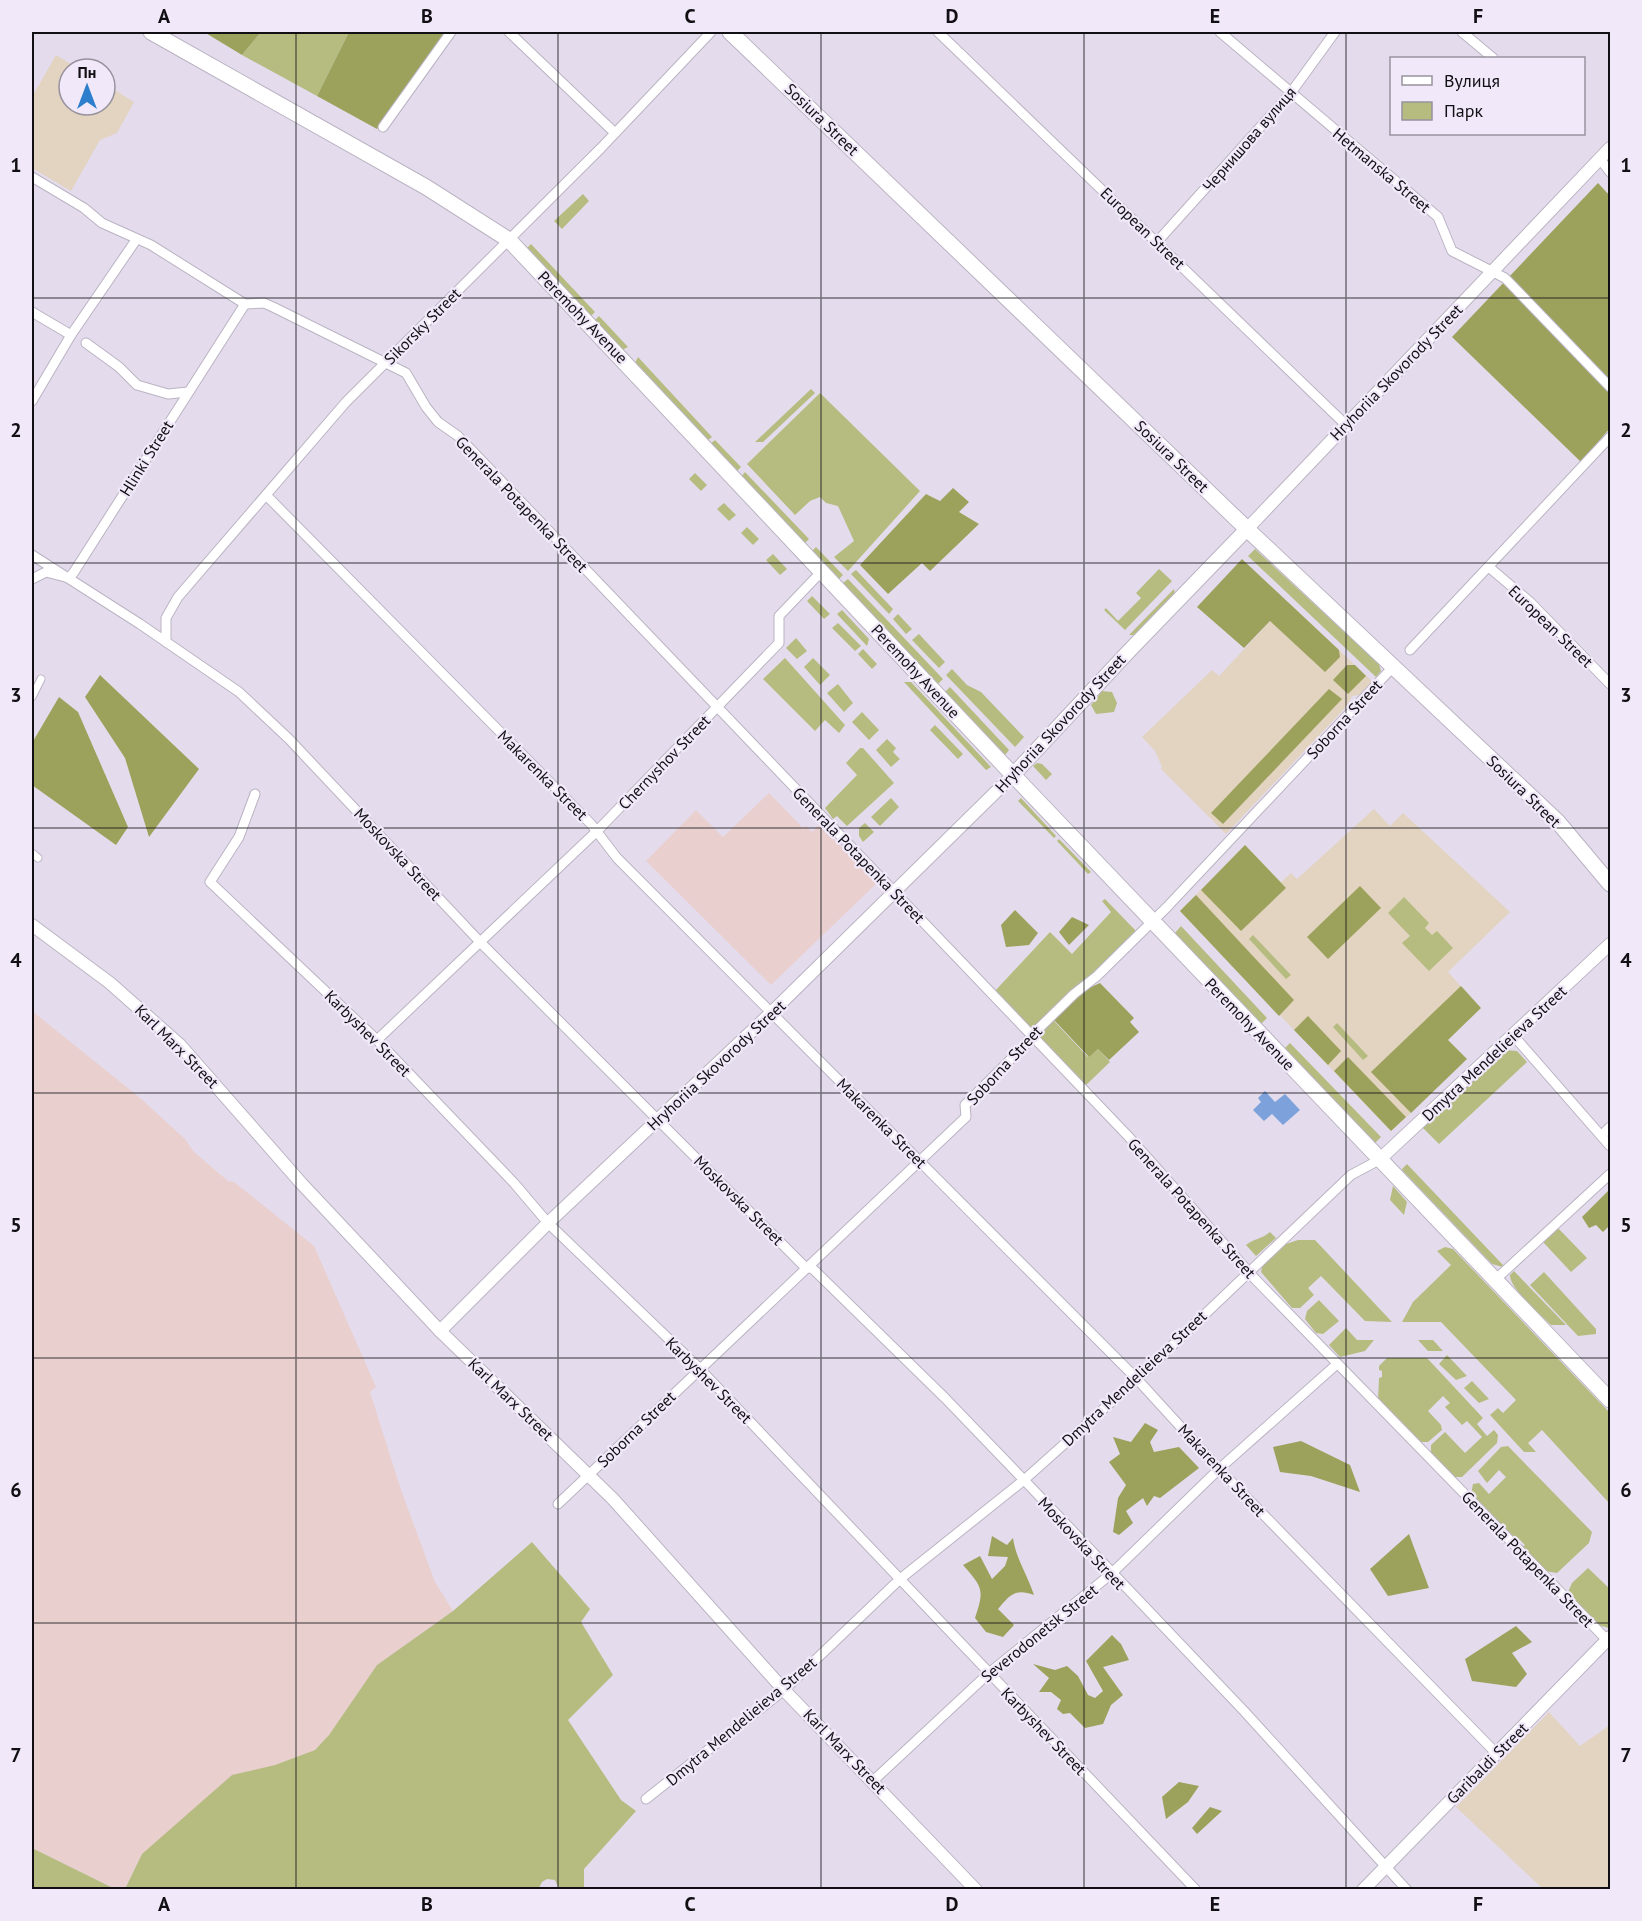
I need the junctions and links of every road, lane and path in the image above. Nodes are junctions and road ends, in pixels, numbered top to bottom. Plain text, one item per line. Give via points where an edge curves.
1 (151, 32) edge
2 (451, 32) edge
3 (508, 32) edge
4 (711, 32) edge
5 (729, 32) edge
6 (938, 32) edge
7 (1220, 32) edge
8 (1335, 32) edge
9 (1462, 32) edge
10 (1491, 57) edge
11 (1290, 94) junction
12 (383, 127) dead end
13 (615, 133) junction
14 (1611, 148) edge
15 (1600, 159) junction
16 (1611, 172) edge
17 (32, 177) edge
18 (136, 240) junction
19 (509, 240) junction
20 (1157, 242) junction
21 (1493, 271) junction
22 (245, 304) junction
23 (32, 312) edge
24 (71, 335) junction
25 (86, 343) dead end
26 (385, 364) junction
27 (1611, 387) edge
28 (188, 392) junction
29 (32, 400) edge
30 (1346, 425) junction
31 (1611, 437) edge
32 (266, 495) junction
33 (1247, 529) junction
34 (32, 555) edge
35 (1490, 568) junction
36 (822, 572) junction
37 (69, 578) junction
38 (32, 579) edge
39 (166, 642) junction
40 (1410, 650) dead end
41 (1393, 666) junction
42 (41, 679) dead end
43 (1611, 684) edge
44 (32, 697) edge
45 (717, 708) junction
46 (1013, 775) junction
47 (255, 794) dead end
48 (597, 831) junction
49 (1611, 884) edge
50 (894, 890) junction
51 (1151, 920) junction
52 (32, 925) edge
53 (481, 943) junction
54 (1611, 944) edge
55 (771, 1013) junction
56 (1513, 1035) junction
57 (1031, 1036) junction
58 (377, 1040) junction
59 (659, 1120) junction
60 (1611, 1127) edge
61 (1602, 1135) junction
62 (1611, 1146) edge
63 (1379, 1160) junction
64 (921, 1162) junction
65 (1611, 1174) edge
66 (548, 1223) junction
67 (805, 1267) junction
68 (1248, 1272) junction
69 (1495, 1280) junction
70 (441, 1331) junction
71 (1337, 1364) junction
72 (699, 1368) junction
73 (1137, 1378) junction
74 (1611, 1400) edge
75 (1220, 1469) junction
76 (590, 1474) junction
77 (1024, 1480) junction
78 (558, 1504) dead end
79 (1111, 1574) junction
80 (900, 1579) junction
81 (1610, 1640) edge
82 (989, 1673) junction
83 (784, 1689) junction
84 (1496, 1753) junction
85 (874, 1780) junction
86 (646, 1799) dead end
87 (1387, 1865) junction
88 (976, 1890) edge
89 (1196, 1890) edge
90 (1363, 1890) edge
91 (1407, 1890) edge

1 - 19 main road, Peremohy Avenue via 435,192
2 - 12 street
3 - 13 street
4 - 13 street, Sikorsky Street
5 - 33 main road, Sosiura Street
6 - 20 street, European Street
7 - 11 street, Hetmanska Street
8 - 11 street, Чернишова вулиця
9 - 10 street
11 - 20 street, Чернишова вулиця
11 - 21 street, Hetmanska Street via 1438,217 1452,251
13 - 19 street, Sikorsky Street
14 - 15 street, Hryhoriia Skovorody Street
15 - 16 street
15 - 21 street, Hryhoriia Skovorody Street
17 - 18 street, Generala Potapenka Street via 102,223
18 - 22 street, Generala Potapenka Street via 151,245
18 - 24 street
19 - 26 street, Sikorsky Street
19 - 36 main road, Peremohy Avenue
20 - 30 street, European Street
21 - 27 street, Hetmanska Street via 1505,278
21 - 30 street, Hryhoriia Skovorody Street
22 - 26 street, Generala Potapenka Street via 264,303
22 - 28 street, Hlinki Street
23 - 24 street
24 - 29 street
25 - 28 street via 137,385 168,394
26 - 32 street, Sikorsky Street via 346,402
26 - 45 street, Generala Potapenka Street via 406,373 438,423 458,436
28 - 37 street, Hlinki Street
30 - 33 street, Hryhoriia Skovorody Street
31 - 35 street
32 - 39 street, Sikorsky Street via 178,597 166,618
32 - 48 street, Makarenka Street
33 - 41 main road, Sosiura Street
33 - 46 main road, Hryhoriia Skovorody Street
34 - 37 street, Moskovska Street
35 - 40 street
35 - 43 street, European Street via 1530,602
36 - 45 street, Chernyshov Street via 779,616 779,643
36 - 46 main road, Peremohy Avenue
37 - 38 street via 46,572
37 - 39 street, Moskovska Street
39 - 53 street, Moskovska Street via 229,683 289,739
41 - 49 main road, Sosiura Street via 1558,822
41 - 51 street, Soborna Street
42 - 44 street
45 - 48 street, Chernyshov Street
45 - 50 street, Generala Potapenka Street
46 - 50 street, Hryhoriia Skovorody Street
46 - 51 main road, Peremohy Avenue
47 - 58 street, Karbyshev Street via 238,837 210,882
48 - 53 street, Chernyshov Street
48 - 55 street, Makarenka Street via 617,858
50 - 55 street, Hryhoriia Skovorody Street
50 - 57 street, Generala Potapenka Street
51 - 57 street, Soborna Street
51 - 63 main road, Peremohy Avenue
52 - 70 street, Karl Marx Street via 110,983 180,1045 301,1183
53 - 58 street, Chernyshov Street
53 - 59 street, Moskovska Street
54 - 56 street, Dmytra Mendelieieva Street
55 - 59 street, Hryhoriia Skovorody Street
55 - 64 street, Makarenka Street
56 - 61 street
56 - 63 street, Dmytra Mendelieieva Street
57 - 64 street, Soborna Street via 964,1105 966,1118
57 - 68 street, Generala Potapenka Street via 1175,1187
58 - 66 street, Karbyshev Street
59 - 66 street, Hryhoriia Skovorody Street
59 - 67 street, Moskovska Street
60 - 61 street
61 - 62 street
63 - 68 street, Dmytra Mendelieieva Street via 1357,1171
63 - 69 main road, Peremohy Avenue
64 - 67 street, Soborna Street
64 - 73 street, Makarenka Street
65 - 69 street
66 - 70 street, Hryhoriia Skovorody Street
66 - 72 street, Karbyshev Street
67 - 72 street, Soborna Street
67 - 77 street, Moskovska Street via 813,1269
68 - 71 street, Generala Potapenka Street
68 - 73 street, Dmytra Mendelieieva Street
69 - 74 main road, Peremohy Avenue
70 - 76 street, Karl Marx Street
71 - 75 street, Severodonetsk Street
71 - 81 street, Generala Potapenka Street
72 - 76 street, Soborna Street
72 - 80 street, Karbyshev Street
73 - 75 street, Makarenka Street
73 - 77 street, Dmytra Mendelieieva Street
75 - 79 street, Severodonetsk Street
75 - 84 street, Makarenka Street
76 - 78 street, Soborna Street
76 - 83 street, Karl Marx Street
77 - 79 street, Moskovska Street
77 - 80 street, Dmytra Mendelieieva Street
79 - 82 street, Severodonetsk Street
79 - 87 street, Moskovska Street
80 - 82 street, Karbyshev Street
80 - 83 street, Dmytra Mendelieieva Street
81 - 84 street, Garibaldi Street
82 - 85 street, Severodonetsk Street
82 - 89 street, Karbyshev Street
83 - 85 street, Karl Marx Street
83 - 86 street, Dmytra Mendelieieva Street
84 - 87 street, Garibaldi Street
85 - 88 street, Karl Marx Street
87 - 90 street, Garibaldi Street
87 - 91 street, Moskovska Street

